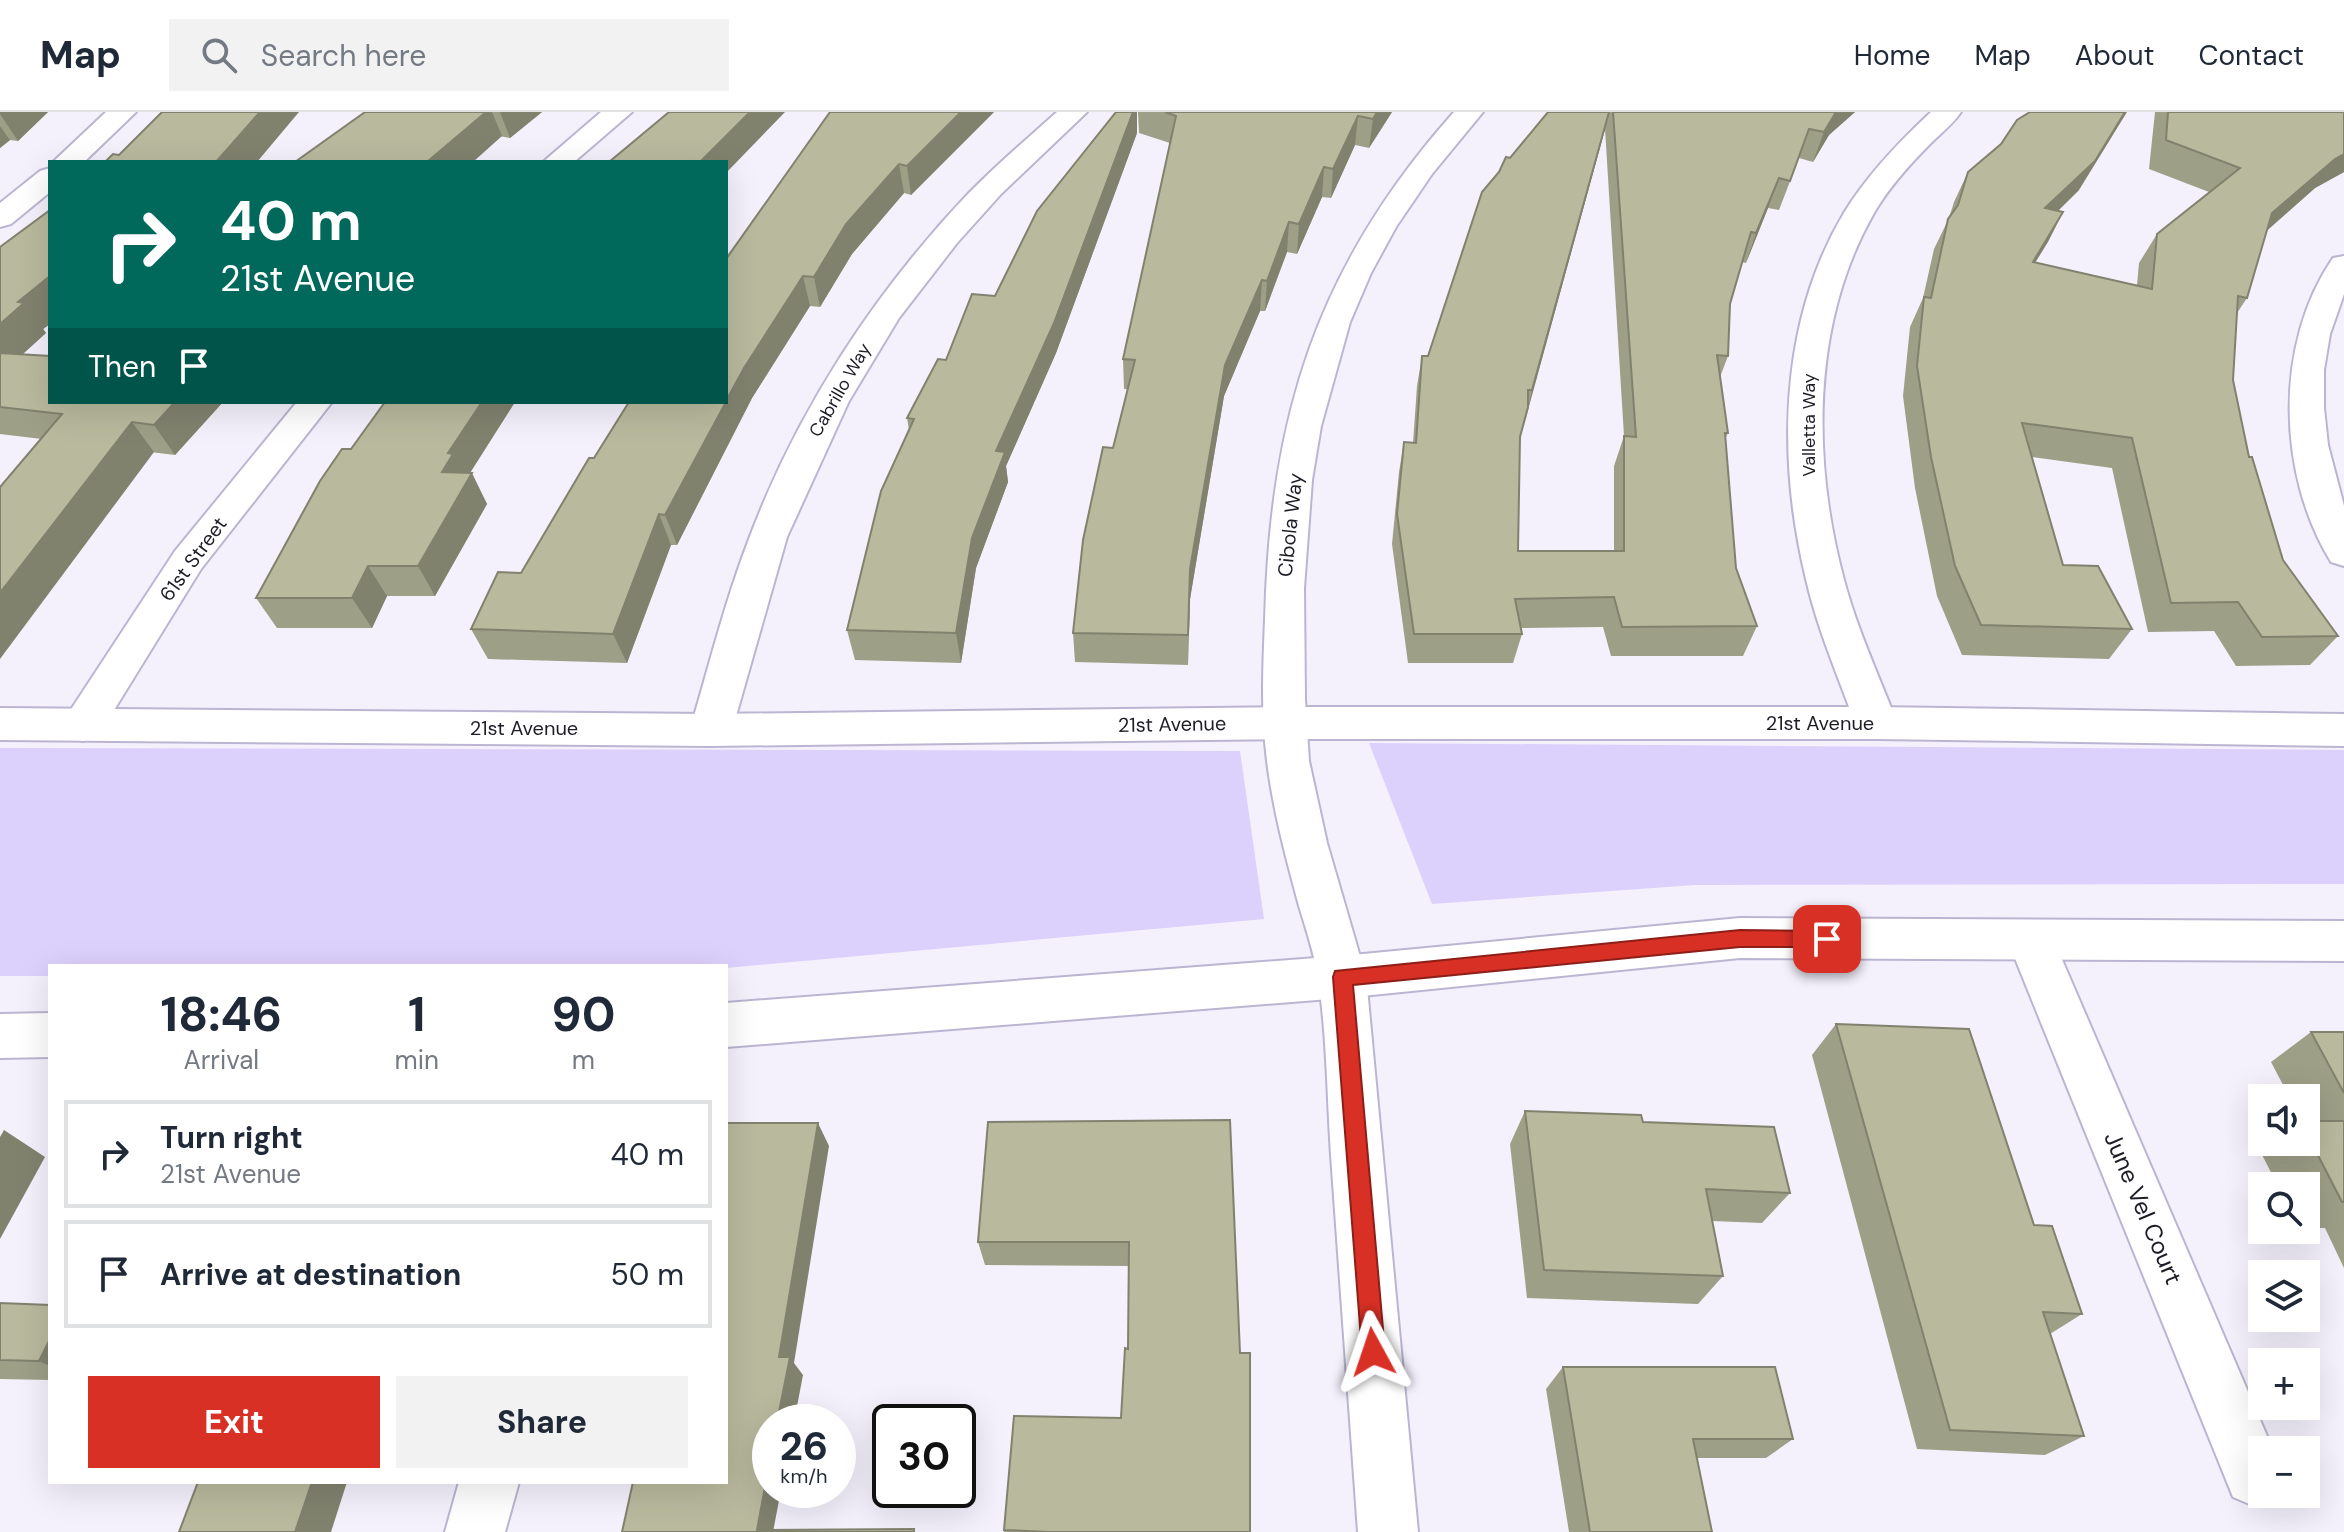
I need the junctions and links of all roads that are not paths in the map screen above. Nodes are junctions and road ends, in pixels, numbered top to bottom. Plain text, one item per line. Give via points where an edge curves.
1 (122, 112) edge
2 (618, 112) edge
3 (1073, 112) edge
4 (1469, 112) edge
5 (1947, 112) edge
6 (69, 160) edge
7 (559, 160) edge
8 (48, 179) edge
9 (0, 218) edge
10 (2344, 265) edge
11 (313, 404) edge
12 (2344, 553) edge
13 (1284, 723) junction
14 (1876, 723) junction
15 (0, 724) edge
16 (83, 725) junction
17 (711, 730) junction
18 (2344, 730) edge
19 (2031, 941) junction
20 (2344, 941) edge
21 (1342, 977) junction
22 (728, 1025) edge
23 (48, 1035) edge
24 (0, 1036) edge
25 (2248, 1462) edge
26 (488, 1484) edge
27 (475, 1532) edge
28 (1388, 1532) edge

1 - 6 street
2 - 7 street
3 - 17 street, Cabrillo Way via 981,198 930,255 847,371 767,539
4 - 13 street, Cibola Way via 1427,160 1379,230 1346,293 1314,386 1295,472 1284,569
5 - 14 street, Valletta Way via 1900,156 1858,214 1816,318 1806,388 1809,486 1825,580
8 - 9 street
10 - 12 street via 2329,288 2309,343 2305,399 2316,473
11 - 16 street, 61st Street via 188,560
13 - 14 street, 21st Avenue
13 - 17 street, 21st Avenue
13 - 21 street, Cibola Way via 1303,843
14 - 18 street, 21st Avenue
15 - 16 street, 21st Avenue
16 - 17 street, 21st Avenue
19 - 20 street
19 - 21 street via 1740,938
19 - 25 street, June Vel Court
21 - 22 street
21 - 28 street, Cibola Way
23 - 24 street
26 - 27 street

